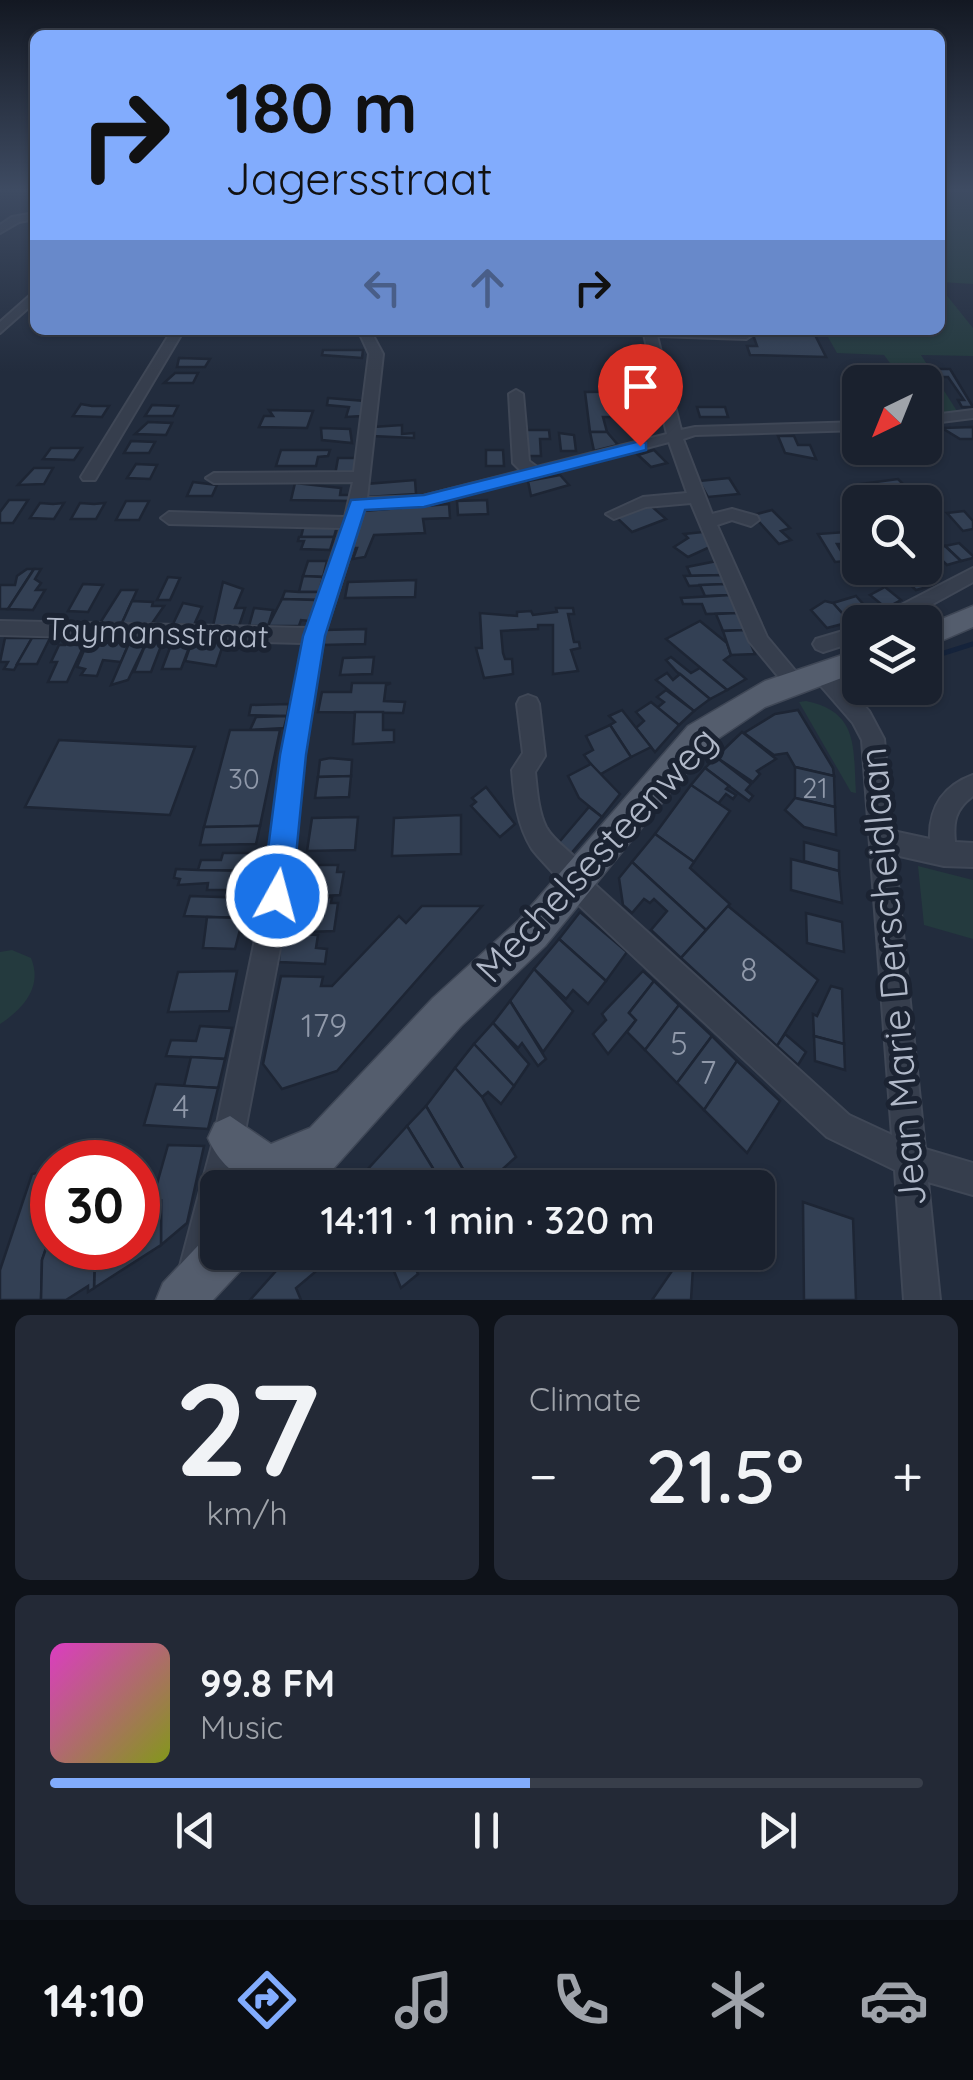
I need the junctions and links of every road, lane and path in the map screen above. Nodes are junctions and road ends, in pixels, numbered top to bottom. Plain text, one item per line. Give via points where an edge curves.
1 (30, 298) edge
2 (2, 300) edge
3 (30, 301) edge
4 (0, 329) edge
5 (175, 335) edge
6 (366, 335) edge
7 (651, 335) edge
8 (516, 394) dead end
9 (973, 414) edge
10 (942, 418) edge
11 (842, 426) edge
12 (675, 438) junction
13 (535, 472) junction
14 (88, 477) dead end
15 (362, 477) junction
16 (214, 478) dead end
17 (696, 496) junction
18 (358, 504) junction
19 (614, 514) dead end
20 (168, 518) dead end
21 (751, 520) dead end
22 (707, 522) junction
23 (351, 523) junction
24 (973, 574) edge
25 (916, 605) edge
26 (973, 616) edge
27 (0, 628) edge
28 (973, 628) edge
29 (942, 632) edge
30 (314, 636) junction
31 (942, 636) edge
32 (842, 646) edge
33 (842, 662) edge
34 (812, 665) junction
35 (528, 704) dead end
36 (973, 785) edge
37 (882, 840) junction
38 (944, 854) junction
39 (973, 855) edge
40 (577, 882) junction
41 (230, 1138) junction
42 (326, 1143) junction
43 (910, 1162) junction
44 (301, 1170) edge
45 (973, 1180) edge
46 (210, 1270) edge
47 (187, 1297) edge
48 (922, 1300) edge

1 - 2 street
3 - 4 street
5 - 14 street
6 - 15 street via 376,354
7 - 12 street, Jean Marie Derscheidlaan
8 - 13 street via 521,463
9 - 10 street
11 - 12 street via 694,430
12 - 13 street
12 - 17 street, Jean Marie Derscheidlaan
13 - 18 street via 424,501
15 - 16 street
15 - 18 street
17 - 19 street via 644,502
17 - 22 street, Jean Marie Derscheidlaan
18 - 23 street
20 - 23 street
21 - 22 street via 732,514
22 - 34 street, Jean Marie Derscheidlaan via 758,641
23 - 30 street
24 - 25 street
26 - 29 main road
27 - 30 street, Taymansstraat
28 - 31 main road
30 - 41 street via 277,896
32 - 34 street
33 - 34 main road, Mechelsesteenweg
34 - 37 street, Jean Marie Derscheidlaan via 861,716 872,739
34 - 40 main road, Mechelsesteenweg via 698,735
35 - 40 street via 534,756 524,770 529,818 543,848
36 - 38 street via 955,792 943,811
37 - 38 street
37 - 43 street, Jean Marie Derscheidlaan
38 - 39 street
40 - 42 main road, Mechelsesteenweg
40 - 43 street via 838,1126
41 - 42 main road via 269,1167
41 - 47 street
42 - 44 main road, Mechelsesteenweg
43 - 45 street
43 - 48 street, Jean Marie Derscheidlaan
46 - 47 main road

